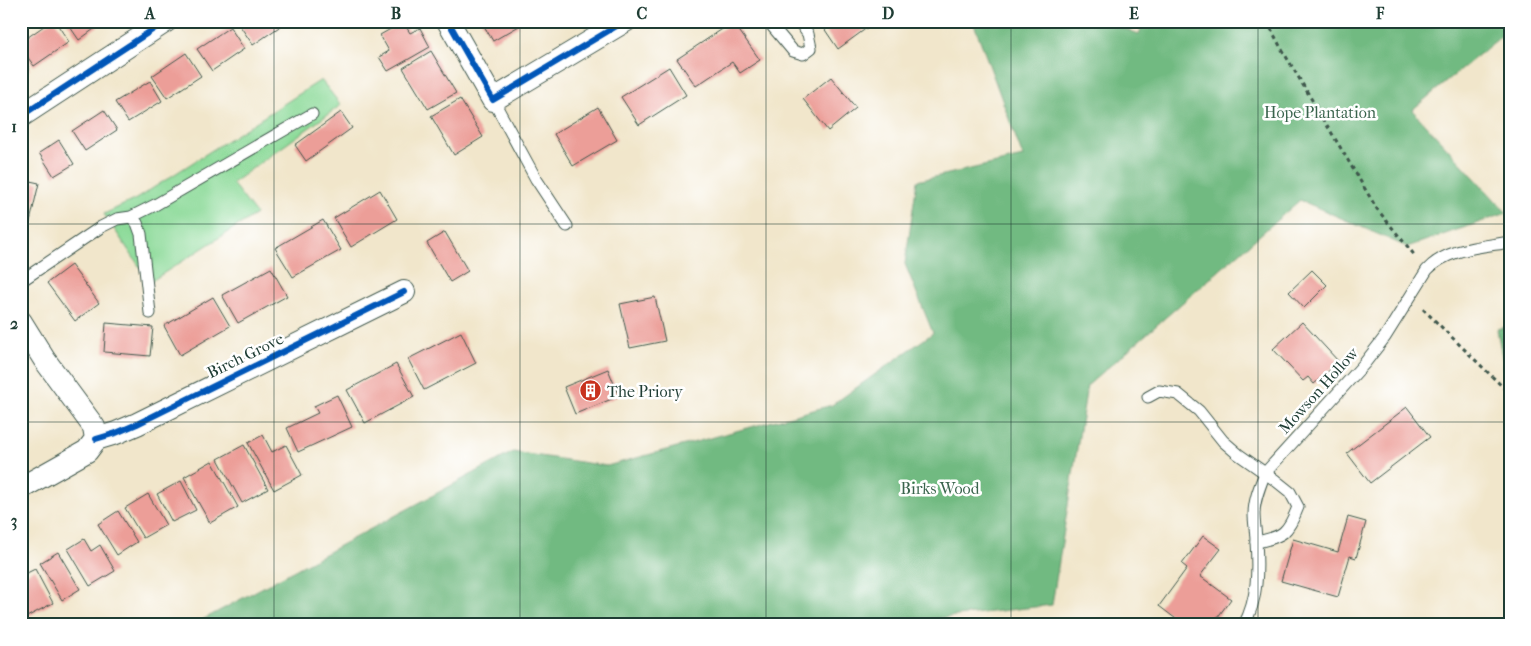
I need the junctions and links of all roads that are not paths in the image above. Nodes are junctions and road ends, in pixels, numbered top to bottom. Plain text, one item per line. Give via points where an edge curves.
1 (166, 21) edge
2 (448, 21) edge
3 (625, 21) edge
4 (768, 21) edge
5 (802, 21) edge
6 (493, 100) junction
7 (312, 114) dead end
8 (21, 116) edge
9 (131, 217) junction
10 (567, 226) dead end
11 (1510, 242) edge
12 (21, 281) edge
13 (404, 292) dead end
14 (150, 313) dead end
15 (21, 322) edge
16 (1148, 397) dead end
17 (96, 439) junction
18 (1266, 473) junction
19 (21, 488) edge
20 (1256, 542) junction
21 (1244, 625) edge

1 - 8 street
2 - 6 street
3 - 6 street
4 - 5 lane via 793,50 803,54 811,48
6 - 10 lane via 536,179
7 - 9 lane
9 - 12 lane via 117,219 101,227
9 - 14 lane via 141,234
11 - 18 lane, Mowson Hollow via 1458,252 1435,262 1364,364
13 - 17 street, Birch Grove via 137,424
15 - 17 street via 94,427
16 - 18 lane via 1159,391 1178,394 1199,411 1223,441
17 - 19 street via 87,452
18 - 20 lane, Mowson Hollow via 1258,490 1254,514
18 - 20 lane via 1290,492 1298,508 1291,526 1276,538
20 - 21 lane, Mowson Hollow via 1258,577

